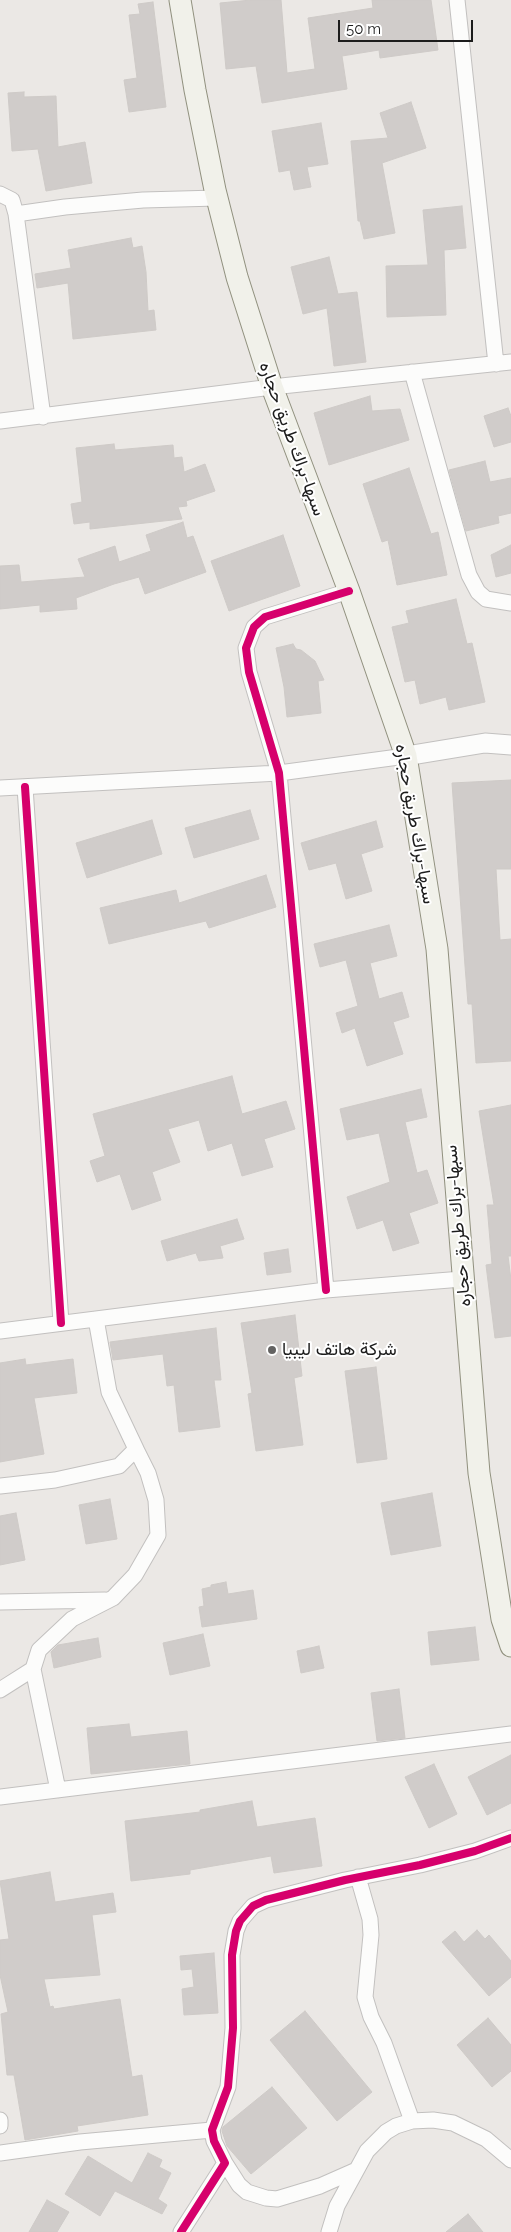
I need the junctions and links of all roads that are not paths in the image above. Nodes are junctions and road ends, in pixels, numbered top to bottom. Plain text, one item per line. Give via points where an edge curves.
1 (180, 0) edge
2 (457, 0) edge
3 (0, 194) edge
4 (217, 198) junction
5 (16, 214) junction
6 (503, 363) edge
7 (412, 372) junction
8 (272, 387) junction
9 (43, 417) junction
10 (0, 421) edge
11 (349, 591) junction
12 (511, 603) edge
13 (511, 745) edge
14 (406, 756) junction
15 (279, 773) junction
16 (24, 787) junction
17 (0, 788) edge
18 (462, 1280) junction
19 (326, 1290) junction
20 (96, 1319) junction
21 (61, 1323) junction
22 (0, 1331) edge
23 (136, 1449) junction
24 (0, 1486) edge
25 (109, 1600) junction
26 (0, 1602) edge
27 (511, 1646) edge
28 (33, 1670) junction
29 (0, 1690) edge
30 (511, 1734) edge
31 (58, 1790) junction
32 (0, 1797) edge
33 (511, 1838) edge
34 (358, 1877) junction
35 (0, 2120) edge
36 (412, 2121) junction
37 (0, 2126) edge
38 (212, 2130) junction
39 (0, 2153) edge
40 (511, 2160) edge
41 (225, 2163) junction
42 (354, 2171) junction
43 (181, 2232) edge
44 (329, 2232) edge

1 - 4 main road, سبها-براك طريق حجاره
2 - 6 street
3 - 5 street via 12,200
4 - 5 street via 143,200
4 - 8 main road, سبها-براك طريق حجاره via 237,277
5 - 9 street
6 - 7 street
7 - 8 street
7 - 12 street via 469,574 486,600
8 - 9 street
8 - 11 main road, سبها-براك طريق حجاره
9 - 10 street
11 - 14 main road, سبها-براك طريق حجاره
11 - 15 street via 265,617 254,627 246,648 249,672
13 - 14 street via 485,743
14 - 15 street
14 - 18 main road, سبها-براك طريق حجاره via 437,949
15 - 16 street
15 - 19 street
16 - 17 street
16 - 21 street
18 - 19 street
18 - 27 main road, سبها-براك طريق حجاره via 478,1473 502,1619
19 - 20 street
20 - 21 street
20 - 23 street via 109,1392
21 - 22 street
23 - 24 street via 118,1466 55,1480
23 - 25 street via 156,1500 158,1535 135,1575
25 - 26 street
25 - 28 street via 72,1619 39,1650
28 - 29 street
28 - 31 street
30 - 31 street
31 - 32 street
33 - 34 street via 420,1866
34 - 36 street via 371,1927 365,1997
34 - 38 street via 266,1900 253,1906 240,1921 232,1955 233,2028 228,2087
35 - 37 street
36 - 40 street via 433,2120 459,2126 486,2139
36 - 42 street via 396,2126 375,2142
38 - 39 street
38 - 41 street via 217,2150
41 - 42 street via 238,2185 247,2192 266,2198 278,2198 320,2186
41 - 43 street
42 - 44 street

